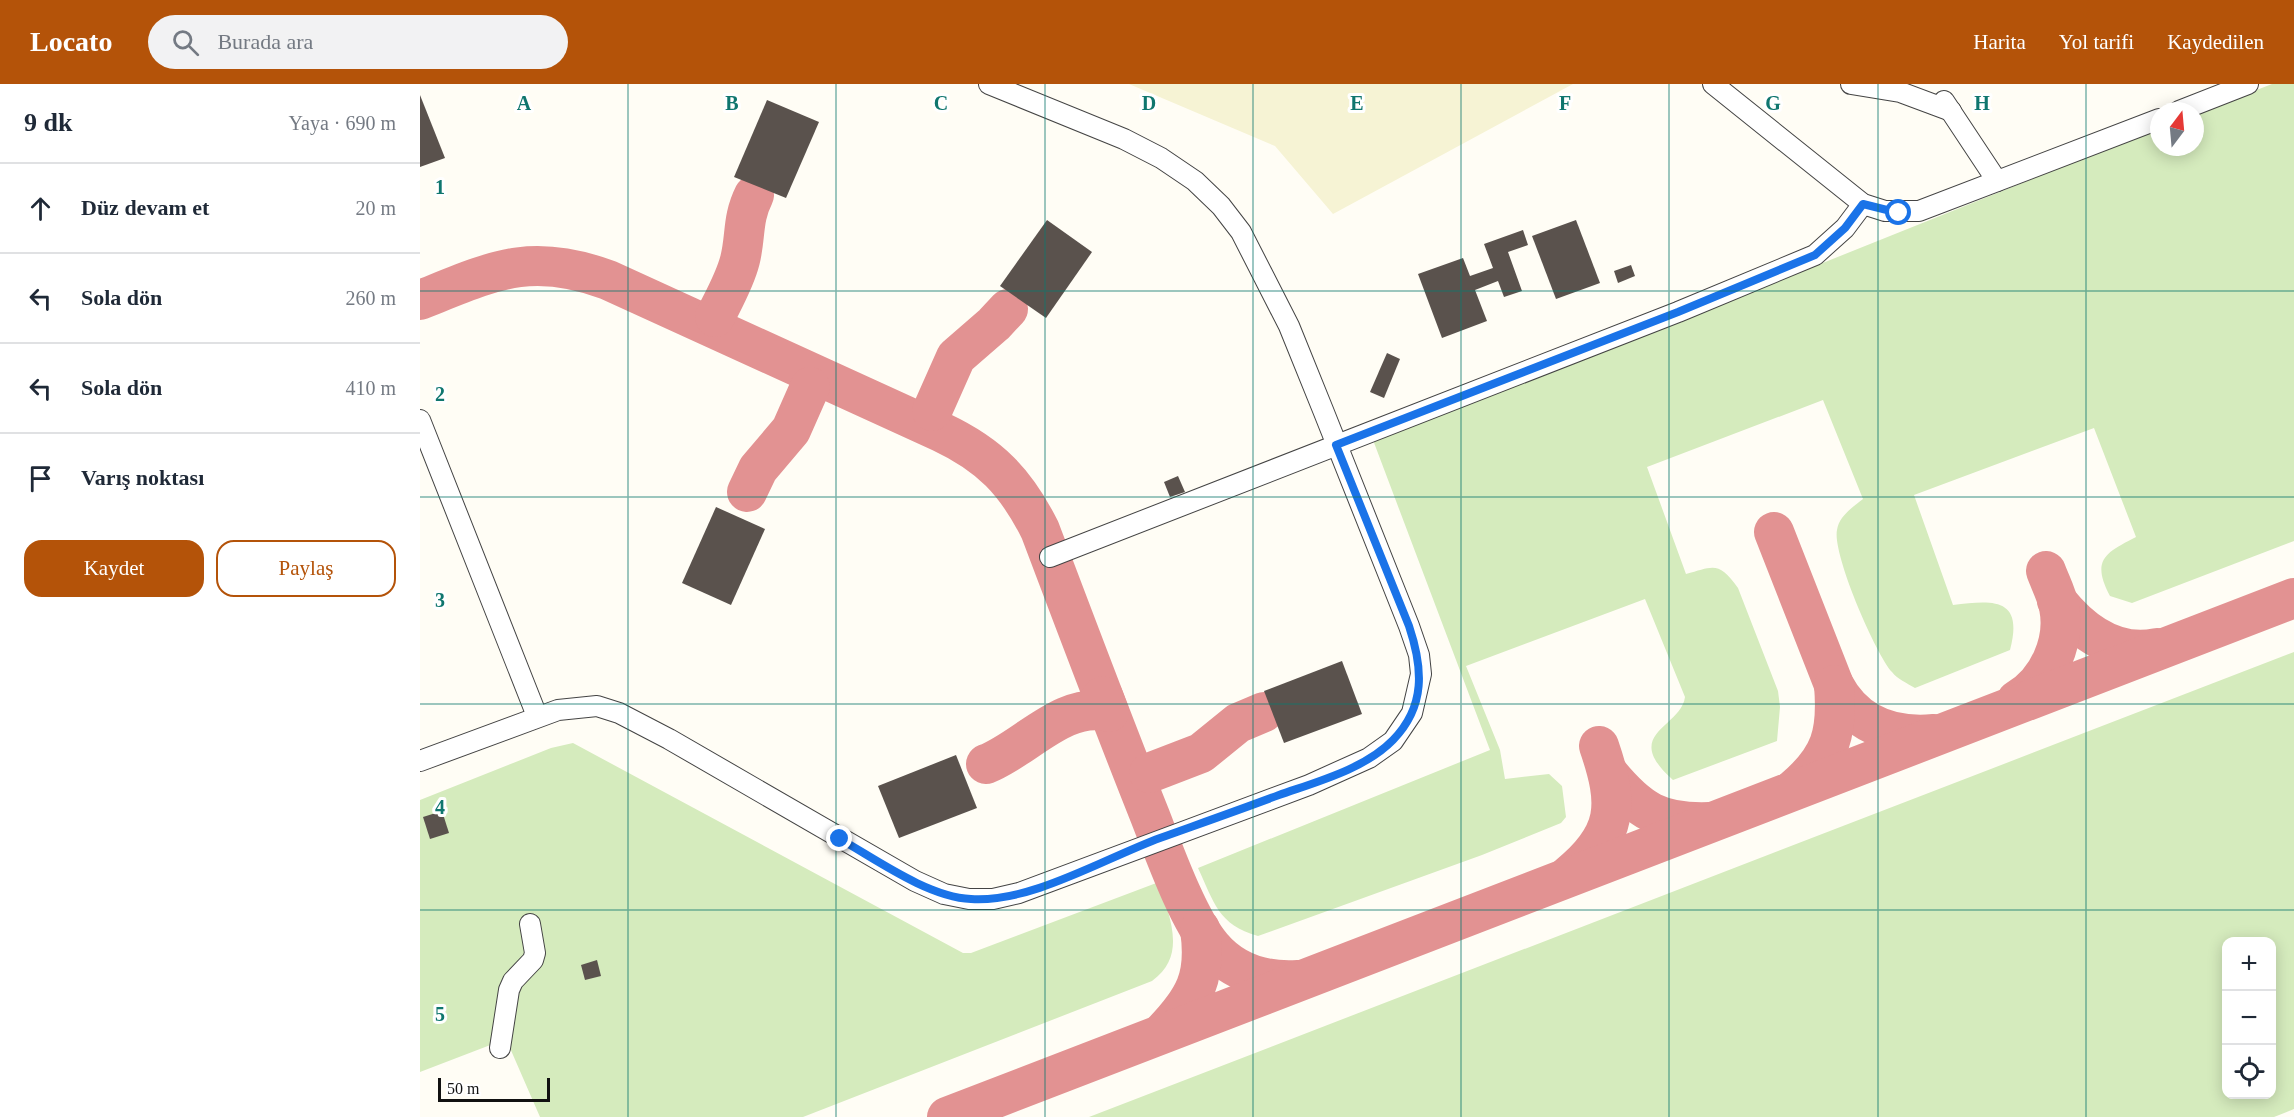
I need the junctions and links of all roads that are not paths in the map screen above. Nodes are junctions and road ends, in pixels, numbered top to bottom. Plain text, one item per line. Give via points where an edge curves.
1 (990, 84) edge
2 (1713, 84) edge
3 (1851, 84) edge
4 (2248, 84) edge
5 (2202, 102) edge
6 (2150, 122) edge
7 (1997, 181) junction
8 (1863, 204) junction
9 (420, 420) edge
10 (1336, 445) junction
11 (1050, 557) dead end
12 (537, 716) junction
13 (420, 761) edge
14 (530, 924) dead end
15 (500, 1048) dead end

1 - 10 lane via 1124,139 1195,181 1221,206 1241,232 1267,279
2 - 8 lane
3 - 7 lane via 1900,92 1947,106
4 - 5 lane
6 - 7 lane
7 - 8 lane via 1919,211 1885,212
8 - 10 lane via 1845,228 1815,255
9 - 12 lane
10 - 11 lane
10 - 12 lane via 1419,655 1418,692 1404,726 1393,741 1340,772 1051,882 993,899 944,894 619,713 589,706
12 - 13 lane
14 - 15 lane via 535,953 509,990

